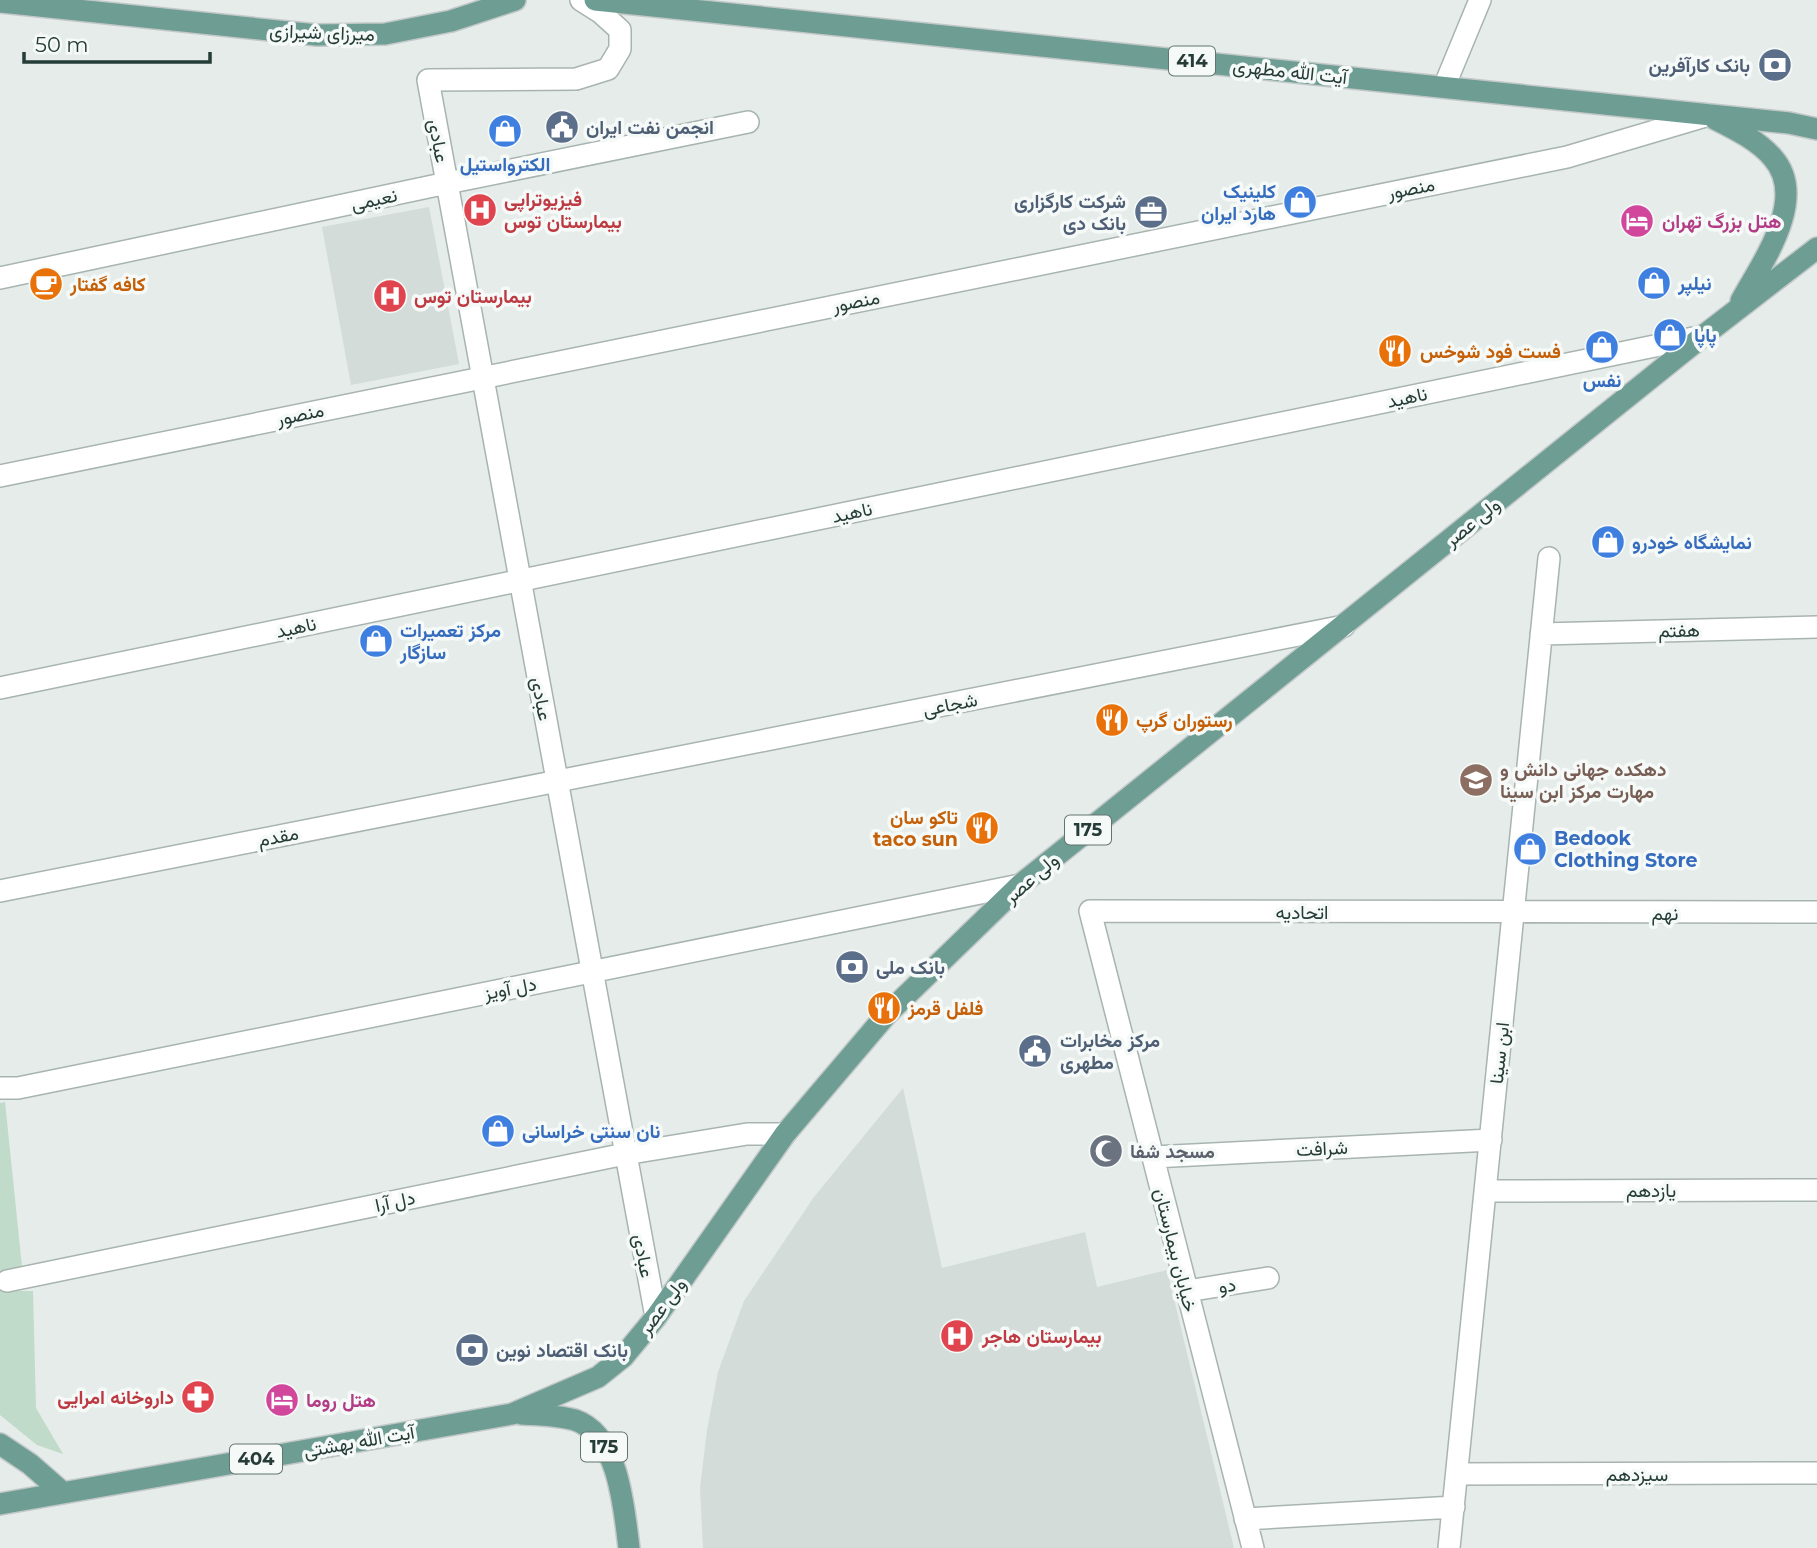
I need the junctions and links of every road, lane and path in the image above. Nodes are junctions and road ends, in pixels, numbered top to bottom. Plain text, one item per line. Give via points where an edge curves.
1 (515, 0) edge
2 (581, 0) edge
3 (594, 0) edge
4 (1479, 0) edge
5 (0, 2) edge
6 (666, 4) edge
7 (1444, 87) junction
8 (1709, 115) junction
9 (1817, 121) edge
10 (748, 122) dead end
11 (1790, 123) junction
12 (1817, 129) edge
13 (447, 183) junction
14 (1817, 248) edge
15 (0, 278) edge
16 (1737, 309) junction
17 (1703, 336) junction
18 (482, 376) junction
19 (0, 476) edge
20 (1549, 558) dead end
21 (520, 581) junction
22 (1344, 626) junction
23 (1817, 627) edge
24 (1541, 634) junction
25 (0, 688) edge
26 (557, 781) junction
27 (1020, 885) junction
28 (0, 891) edge
29 (1090, 911) joint
30 (1817, 912) edge
31 (1514, 913) junction
32 (592, 971) junction
33 (0, 1088) edge
34 (785, 1134) junction
35 (1490, 1140) junction
36 (625, 1154) junction
37 (1153, 1157) junction
38 (1817, 1190) edge
39 (1485, 1191) junction
40 (1268, 1278) dead end
41 (7, 1281) dead end
42 (1187, 1291) junction
43 (656, 1317) junction
44 (512, 1414) junction
45 (0, 1444) edge
46 (1817, 1473) edge
47 (1457, 1474) junction
48 (62, 1492) junction
49 (0, 1504) edge
50 (1454, 1507) junction
51 (1245, 1519) junction
52 (629, 1548) edge
53 (1253, 1548) edge
54 (1450, 1548) edge

1 - 5 main road, میرزای شیرازی via 451,21 385,34 317,35
2 - 13 street, عبادی via 620,30 620,49 608,69 576,79 428,80
3 - 6 main road, آیت الله مطهری / 414
4 - 7 street
6 - 7 main road, آیت الله مطهری / 414
7 - 8 main road, آیت الله مطهری / 414
8 - 11 main road, آیت الله مطهری / 414
8 - 16 main road via 1774,158 1786,192 1780,228
8 - 18 street, منصور via 1567,157
9 - 11 main road
10 - 13 street, نعیمی
11 - 12 main road, آیت الله مطهری / 414
13 - 15 street, نعیمی
13 - 18 street, عبادی
14 - 16 main road, ولی عصر / 175
16 - 17 main road, ولی عصر / 175
17 - 21 street, ناهید
17 - 22 main road, ولی عصر / 175
18 - 19 street, منصور
18 - 21 street, عبادی
20 - 24 street, ابن سینا
21 - 25 street, ناهید
21 - 26 street, عبادی
22 - 26 street, شجاعی
22 - 27 main road, ولی عصر / 175
23 - 24 street, هفتم
24 - 31 street, ابن سینا
26 - 28 street, مقدم
26 - 32 street, عبادی
27 - 32 street, دل آویز
27 - 34 main road, ولی عصر / 175 via 887,1014
29 - 31 street, اتحادیه
29 - 37 street, خیابان بیمارستان
30 - 31 street, نهم
31 - 35 street, ابن سینا
32 - 33 street, دل آویز
32 - 36 street, عبادی
34 - 36 street, دل آرا via 747,1134
34 - 43 main road, ولی عصر / 175
35 - 37 street, شرافت
35 - 39 street, ابن سینا
36 - 41 street, دل آرا
36 - 43 street, عبادی
37 - 42 street, خیابان بیمارستان
38 - 39 street, یازدهم
39 - 47 street, ابن سینا
40 - 42 street, دو
42 - 51 street, خیابان بیمارستان
43 - 44 main road, ولی عصر / 175 via 623,1357 598,1377
44 - 48 main road, آیت الله بهشتی / 404
44 - 52 main road, 175 via 574,1420 595,1434 615,1469
45 - 48 main road
46 - 47 street, سیزدهم
47 - 50 street, ابن سینا
48 - 49 main road, آیت الله بهشتی / 404
50 - 51 street
50 - 54 street, ابن سینا
51 - 53 street, خیابان بیمارستان

